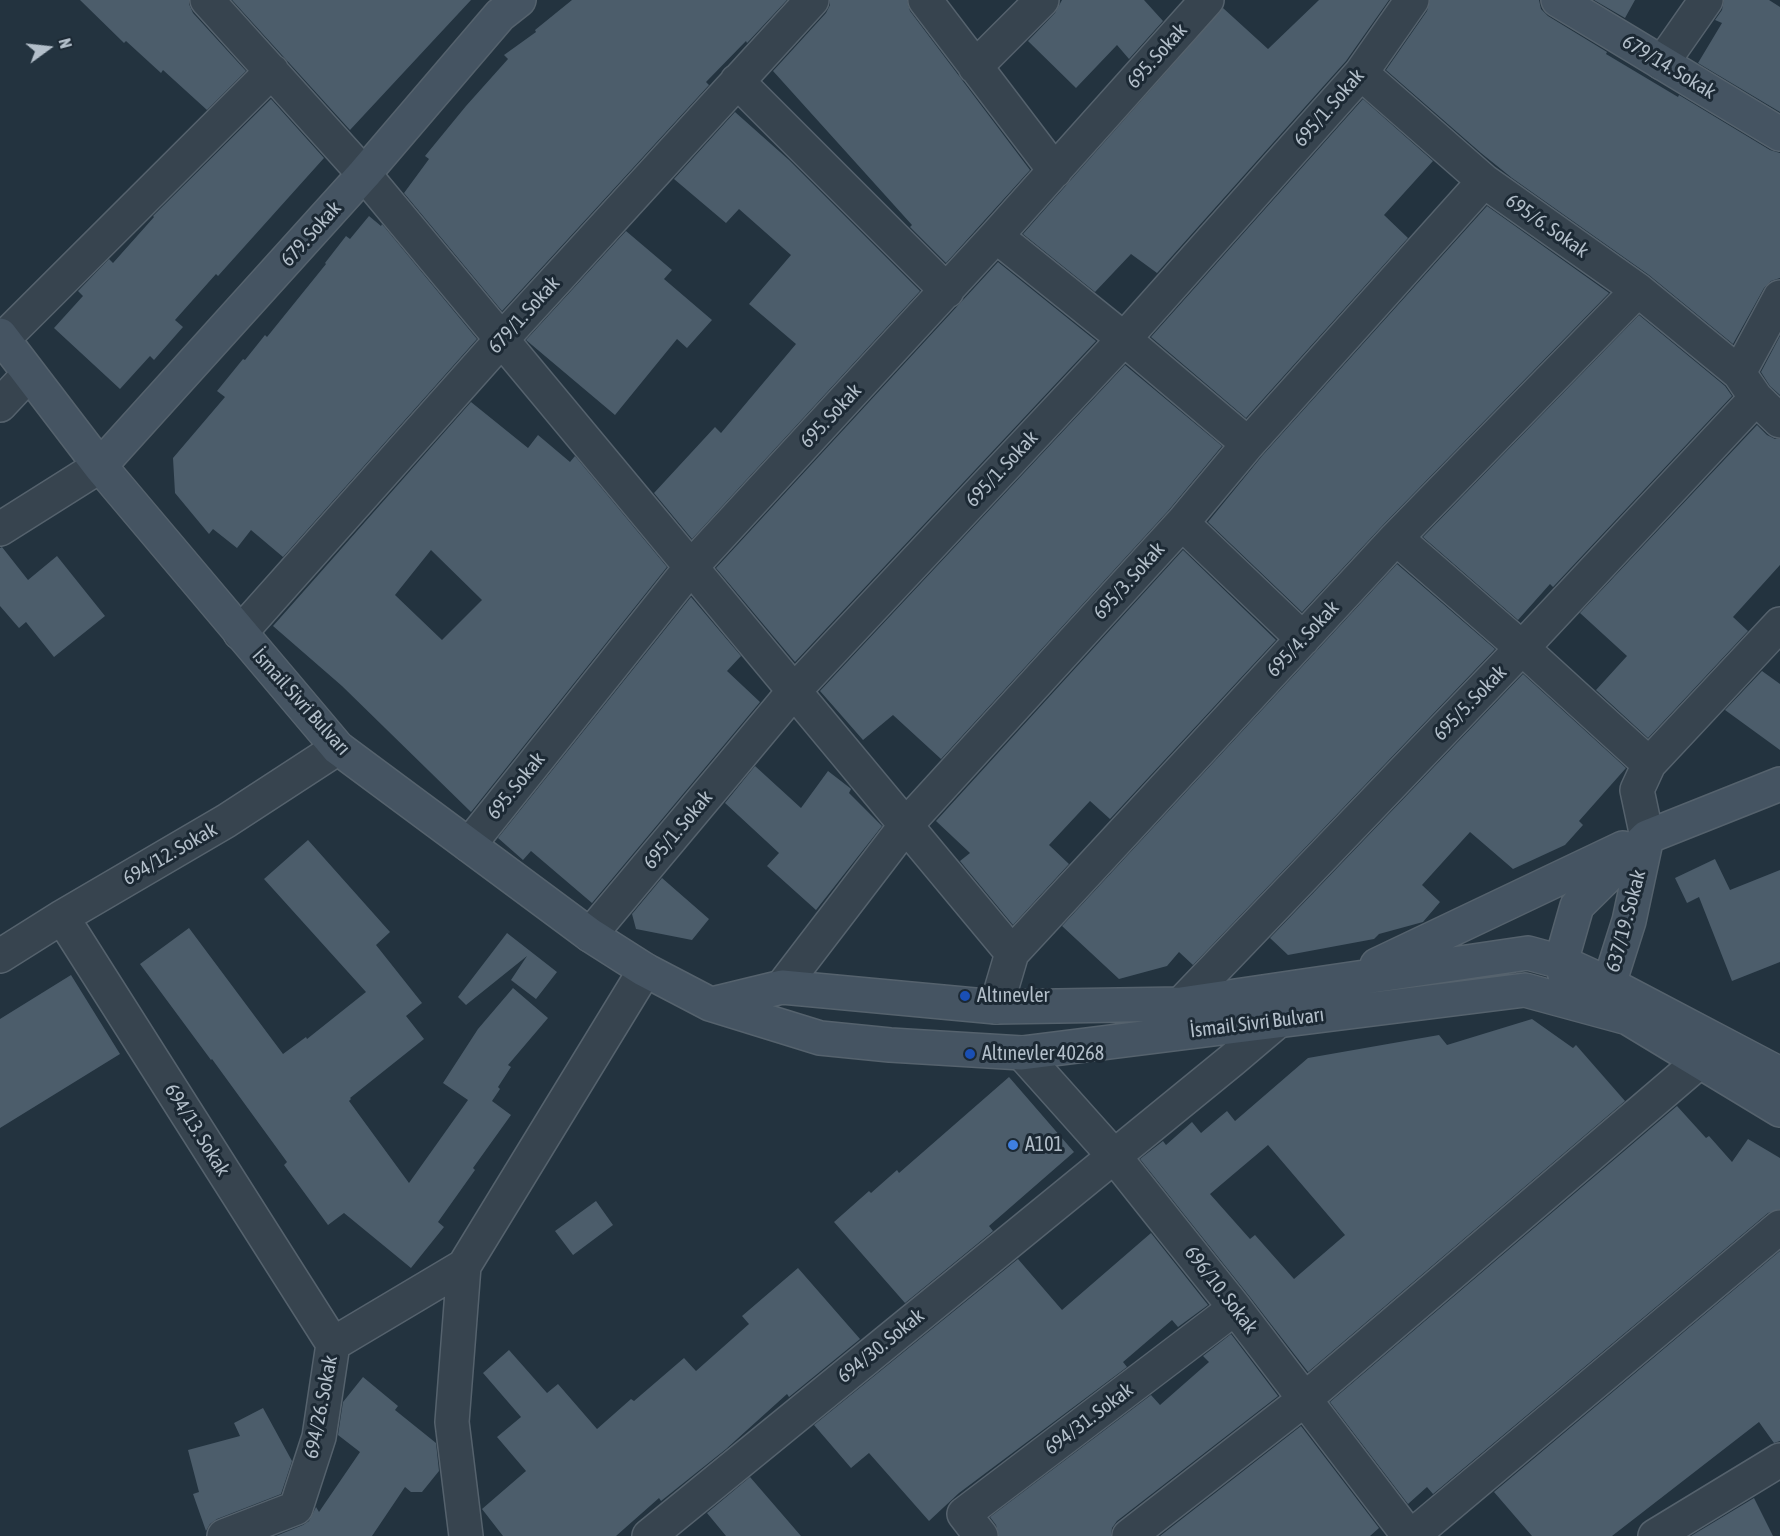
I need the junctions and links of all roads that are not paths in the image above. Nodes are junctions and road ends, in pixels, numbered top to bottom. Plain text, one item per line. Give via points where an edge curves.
1 (207, 0) edge
2 (519, 0) edge
3 (812, 0) edge
4 (925, 0) edge
5 (1042, 0) edge
6 (1207, 0) edge
7 (1412, 0) edge
8 (1558, 0) edge
9 (1706, 0) edge
10 (1662, 63) junction
11 (975, 67) junction
12 (272, 71) junction
13 (1361, 73) junction
14 (737, 81) junction
15 (1780, 134) edge
16 (1055, 171) junction
17 (364, 174) junction
18 (1484, 181) junction
19 (996, 236) junction
20 (1638, 290) junction
21 (947, 291) junction
22 (1780, 297) edge
23 (2, 337) edge
24 (502, 339) junction
25 (1124, 339) junction
26 (29, 374) junction
27 (1747, 385) junction
28 (0, 405) edge
29 (1780, 421) edge
30 (1248, 444) junction
31 (100, 466) junction
32 (1182, 523) junction
33 (0, 529) edge
34 (1396, 538) junction
35 (691, 567) junction
36 (1780, 624) edge
37 (240, 633) junction
38 (1303, 639) junction
39 (1522, 648) junction
40 (794, 691) junction
41 (338, 748) junction
42 (1649, 764) junction
43 (1780, 784) edge
44 (906, 825) junction
45 (1647, 837) junction
46 (468, 844) junction
47 (62, 916) junction
48 (590, 935) junction
49 (1012, 953) junction
50 (0, 956) edge
51 (1561, 962) junction
52 (645, 970) junction
53 (1346, 980) junction
54 (1609, 984) junction
55 (782, 987) junction
56 (1574, 1002) junction
57 (710, 1004) junction
58 (1181, 1004) junction
59 (996, 1007) junction
60 (1278, 1021) junction
61 (1022, 1053) junction
62 (1699, 1062) junction
63 (1780, 1074) edge
64 (1780, 1110) edge
65 (1114, 1156) junction
66 (1780, 1227) edge
67 (464, 1266) junction
68 (1235, 1308) junction
69 (333, 1344) junction
70 (1305, 1399) junction
71 (1780, 1460) edge
72 (685, 1526) edge
73 (460, 1532) edge
74 (224, 1536) edge
75 (649, 1536) edge
76 (981, 1536) edge
77 (1130, 1536) edge
78 (1410, 1536) edge
79 (1655, 1536) edge

1 - 12 street
2 - 17 main road, 679. Sokak via 500,15
3 - 14 street, 679/1. Sokak
4 - 11 street
5 - 11 street
6 - 16 street, 695. Sokak
7 - 13 street, 695/1. Sokak
8 - 10 main road, 679/14. Sokak
9 - 10 street
10 - 15 main road, 679/14. Sokak
11 - 16 street
12 - 17 street
12 - 23 street
13 - 18 street, 695/6. Sokak
13 - 25 street, 695/1. Sokak
14 - 21 street
14 - 24 street, 679/1. Sokak
16 - 19 street, 695. Sokak
17 - 24 street
17 - 31 main road, 679. Sokak
18 - 20 street, 695/6. Sokak
18 - 30 street, 695/3. Sokak
19 - 21 street, 695. Sokak
19 - 25 street
20 - 27 street, 695/6. Sokak
20 - 34 street, 695/4. Sokak
21 - 35 street, 695. Sokak
22 - 27 street, 695/5. Sokak
23 - 26 main road, İsmail Sivri Bulvarı
24 - 35 street
24 - 37 street, 679/1. Sokak
25 - 30 street
25 - 40 street, 695/1. Sokak
26 - 28 street
26 - 31 main road, İsmail Sivri Bulvarı
27 - 29 street, 695/6. Sokak
27 - 39 street, 695/5. Sokak
30 - 32 street, 695/3. Sokak
31 - 33 street
31 - 37 main road, İsmail Sivri Bulvarı
32 - 38 street
32 - 44 street, 695/3. Sokak
34 - 38 street, 695/4. Sokak
34 - 39 street
35 - 40 street
35 - 46 street, 695. Sokak
36 - 42 street
37 - 41 main road, İsmail Sivri Bulvarı
38 - 49 street, 695/4. Sokak
39 - 42 street
39 - 58 street, 695/5. Sokak
40 - 44 street
40 - 48 street, 695/1. Sokak
41 - 46 main road, İsmail Sivri Bulvarı
41 - 47 street, 694/12. Sokak via 226,820
42 - 45 street via 1637,790
43 - 45 main road, 637/19. Sokak
44 - 49 street
44 - 55 street, 695/3. Sokak
45 - 51 main road, 637/19. Sokak via 1577,906
45 - 53 main road
45 - 54 main road, 637/19. Sokak via 1629,921
46 - 48 main road, İsmail Sivri Bulvarı
47 - 50 street, 694/12. Sokak
47 - 69 street, 694/13. Sokak
48 - 52 main road, İsmail Sivri Bulvarı
49 - 59 street, 695/4. Sokak
51 - 53 main road, İsmail Sivri Bulvarı via 1528,953
51 - 54 main road, İsmail Sivri Bulvarı
51 - 56 main road
52 - 57 main road, İsmail Sivri Bulvarı
52 - 67 street, 694/26. Sokak
53 - 58 main road, İsmail Sivri Bulvarı
54 - 56 main road, 637/19. Sokak
54 - 63 main road, İsmail Sivri Bulvarı
55 - 57 main road, İsmail Sivri Bulvarı
55 - 59 main road, İsmail Sivri Bulvarı
56 - 60 main road, İsmail Sivri Bulvarı via 1525,990
56 - 62 main road, İsmail Sivri Bulvarı via 1628,1018
57 - 61 main road, İsmail Sivri Bulvarı via 820,1038
58 - 59 main road, İsmail Sivri Bulvarı
60 - 61 main road, İsmail Sivri Bulvarı
60 - 65 street, 694/30. Sokak
61 - 65 street, 696/10. Sokak
62 - 64 main road, İsmail Sivri Bulvarı
62 - 70 street
65 - 68 street, 696/10. Sokak
65 - 72 street, 694/30. Sokak
66 - 78 street
67 - 69 street, 694/26. Sokak
67 - 73 street, 694/26. Sokak via 452,1422
68 - 70 street, 696/10. Sokak
68 - 76 street, 694/31. Sokak via 964,1514
69 - 74 street, 694/26. Sokak via 319,1437 296,1508
70 - 77 street
70 - 78 street, 696/10. Sokak
71 - 79 street
72 - 75 street, 694/30. Sokak

